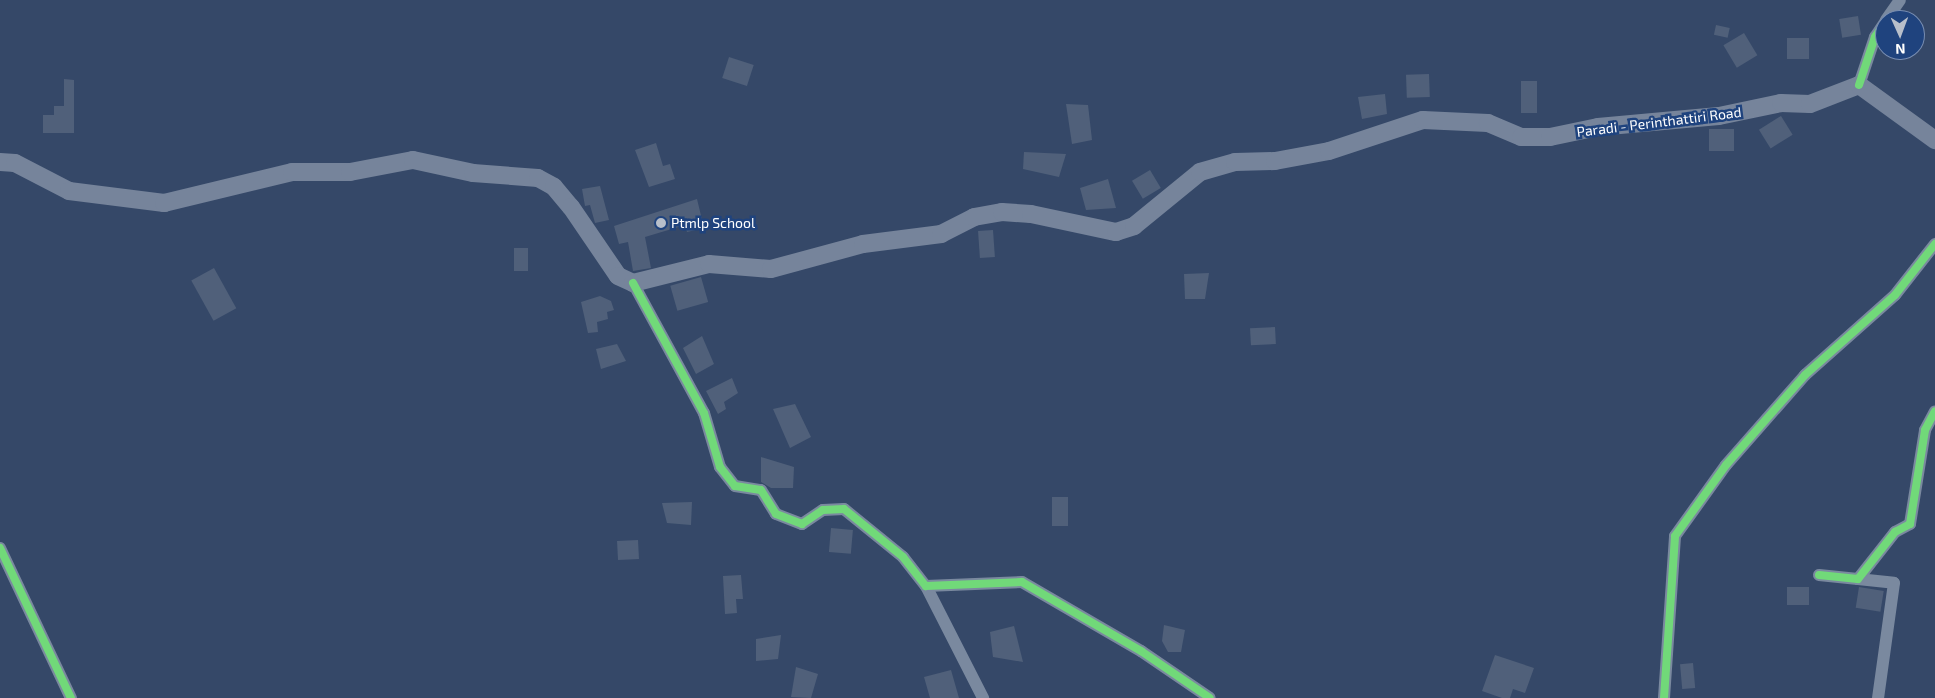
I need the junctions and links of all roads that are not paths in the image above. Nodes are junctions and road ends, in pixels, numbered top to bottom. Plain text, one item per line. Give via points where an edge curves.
1 (1875, 37) edge
2 (1859, 85) junction
3 (1935, 140) edge
4 (0, 162) edge
5 (1935, 244) edge
6 (634, 283) junction
7 (1935, 411) edge
8 (0, 548) edge
9 (1819, 575) dead end
10 (1858, 579) junction
11 (926, 586) junction
12 (71, 698) edge
13 (983, 698) edge
14 (1210, 698) edge
15 (1664, 698) edge
16 (1878, 698) edge

1 - 2 street
2 - 3 main road
2 - 6 main road, Paradi - Perinthattiri Road via 1816,103 1781,103 1719,116 1598,126 1550,137 1521,137 1488,123 1423,120 1329,151 1235,162 1200,172 1134,226 1116,232 1031,214 1002,212 974,217 941,234 862,244 771,270 709,264
4 - 6 main road via 15,164 69,191 164,203 292,172 350,172 413,160 473,173 538,178 554,187 571,207 618,276
5 - 15 street via 1895,295 1792,390 1726,465 1675,536
6 - 11 street via 704,413 720,467 735,486 761,490 776,514 802,524 823,510 844,509 903,557
7 - 10 street via 1926,430 1910,524 1896,532
8 - 12 street
9 - 10 street
10 - 16 street via 1894,583
11 - 13 street
11 - 14 street via 1022,582 1141,651

